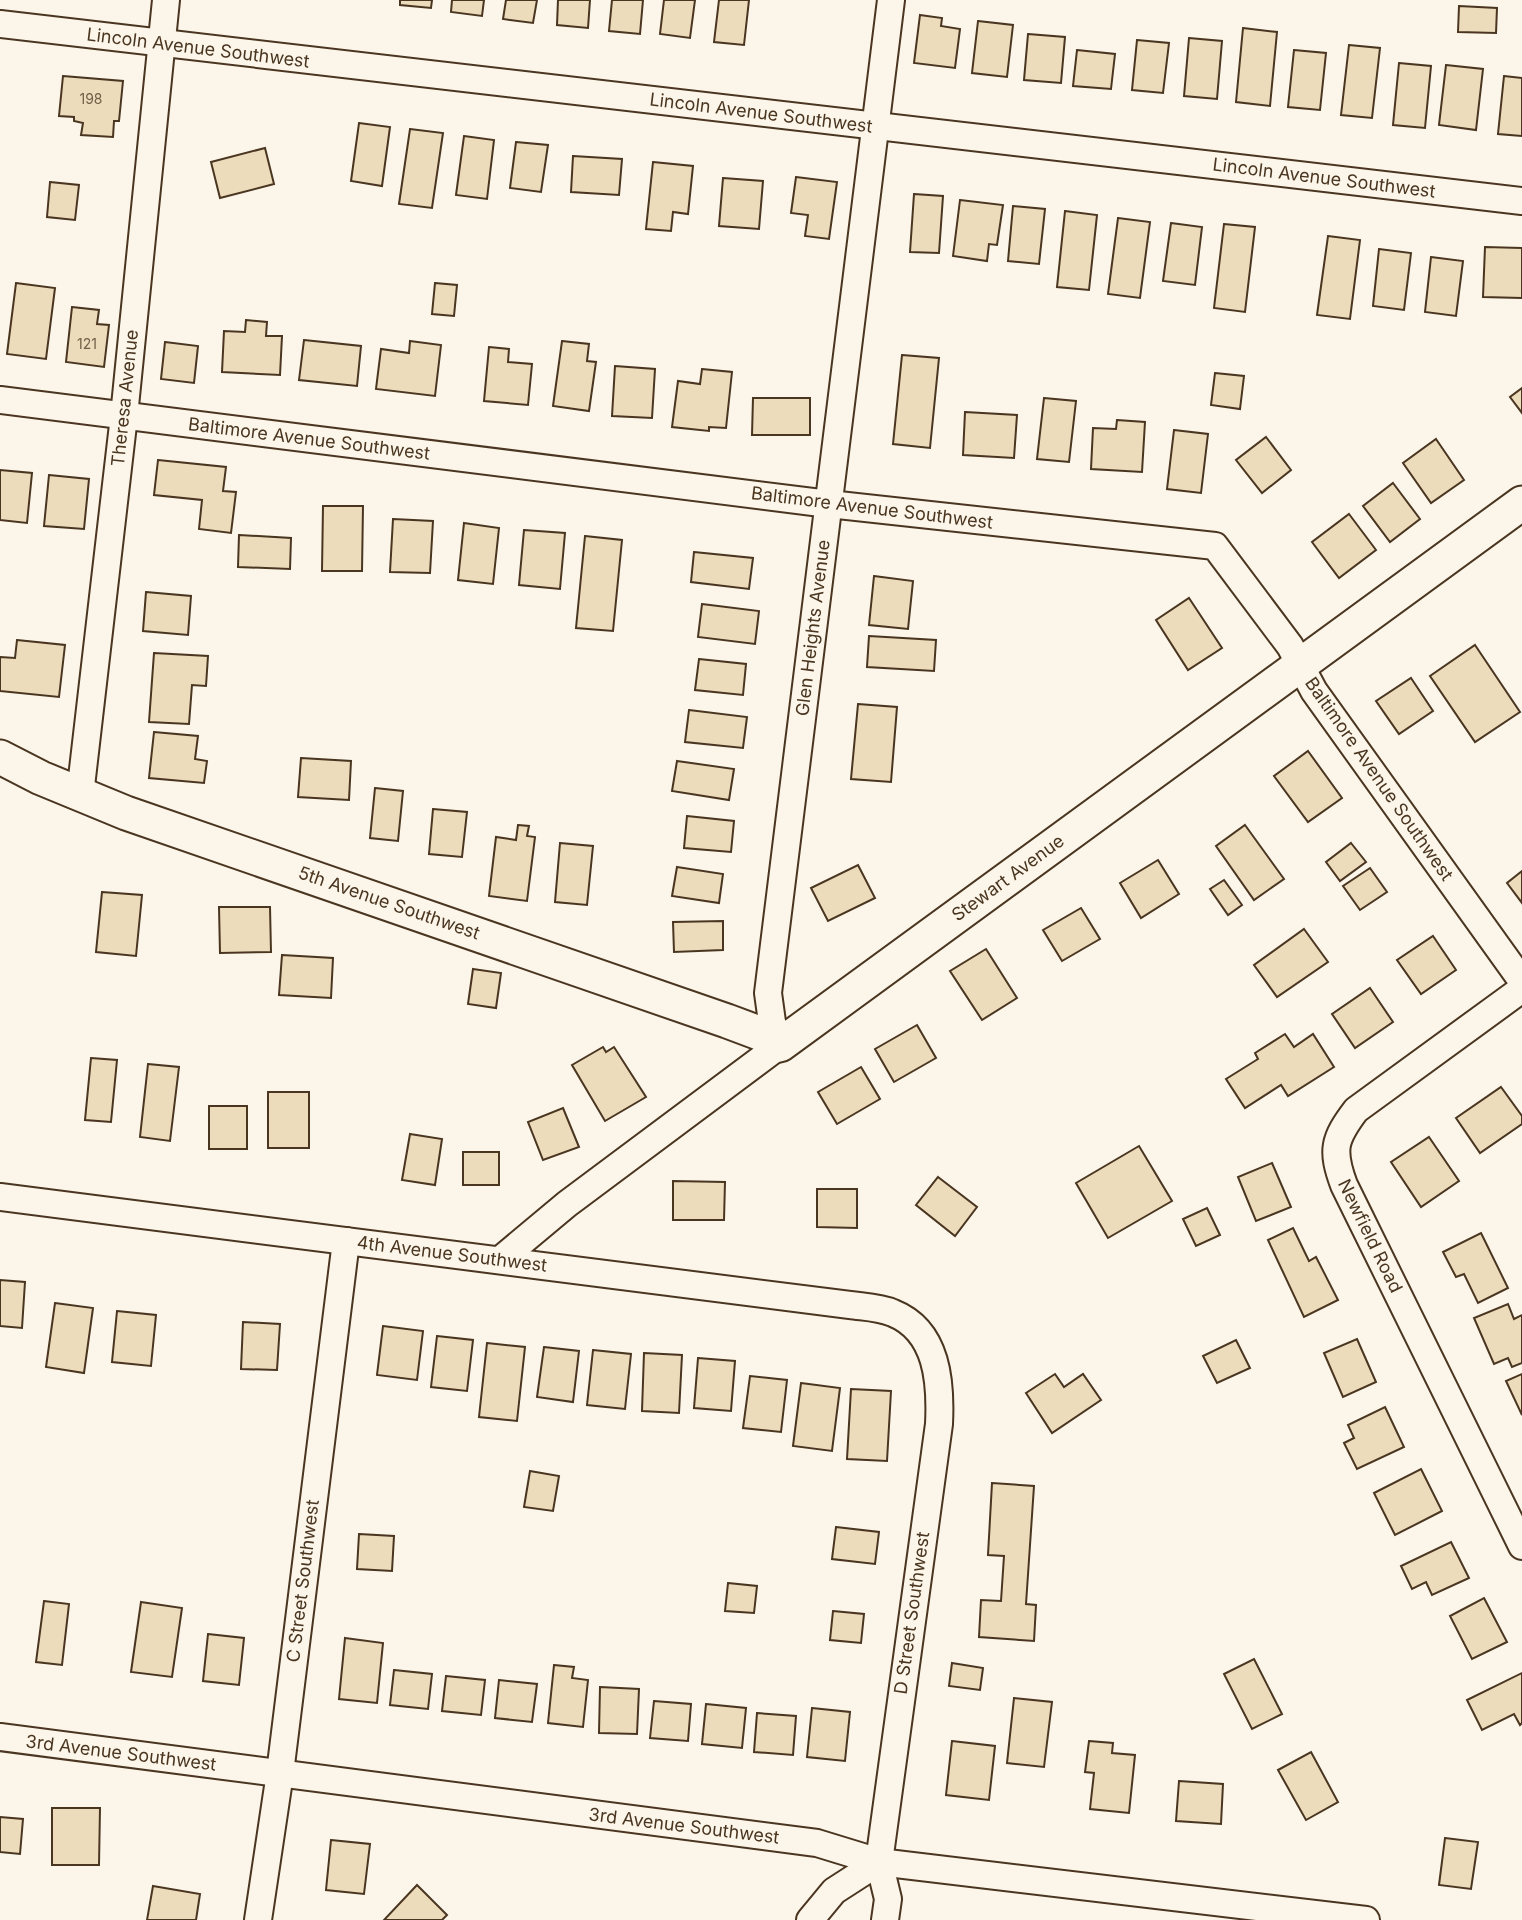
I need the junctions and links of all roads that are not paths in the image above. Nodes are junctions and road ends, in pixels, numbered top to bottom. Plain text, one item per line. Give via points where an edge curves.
1 (166, 0) edge
2 (891, 0) edge
3 (0, 24) edge
4 (160, 44) junction
5 (876, 126) junction
6 (1522, 201) edge
7 (0, 400) edge
8 (124, 416) junction
9 (1522, 503) edge
10 (829, 504) junction
11 (1300, 665) junction
12 (0, 757) edge
13 (80, 795) junction
14 (1522, 981) edge
15 (1522, 989) edge
16 (780, 1045) junction
17 (0, 1197) edge
18 (346, 1241) junction
19 (500, 1260) junction
20 (902, 1317) joint
21 (1522, 1546) edge
22 (0, 1737) edge
23 (280, 1773) junction
24 (879, 1862) junction
25 (258, 1920) edge
26 (810, 1920) edge
27 (885, 1920) edge
28 (1366, 1920) edge

1 - 4 street, Theresa Avenue
2 - 5 street, Glen Heights Avenue
3 - 4 street, Lincoln Avenue Southwest
4 - 5 street, Lincoln Avenue Southwest
4 - 8 street, Theresa Avenue
5 - 6 street, Lincoln Avenue Southwest
5 - 10 street, Glen Heights Avenue
7 - 8 street, Baltimore Avenue Southwest
8 - 10 street, Baltimore Avenue Southwest
8 - 13 street, Theresa Avenue
9 - 11 street, Stewart Avenue
10 - 11 street, Baltimore Avenue Southwest via 1215,546
10 - 16 street, Glen Heights Avenue via 768,993
11 - 14 street, Baltimore Avenue Southwest
11 - 16 street, Stewart Avenue
12 - 13 street, 5th Avenue Southwest
13 - 16 street, 5th Avenue Southwest via 727,1021
15 - 21 street, Newfield Road via 1356,1110 1335,1145 1344,1185
16 - 19 street, Stewart Avenue via 567,1204
17 - 18 street, 4th Avenue Southwest
18 - 19 street, 4th Avenue Southwest
18 - 23 street, C Street Southwest
19 - 20 street, 4th Avenue Southwest via 850,1305
20 - 24 street, D Street Southwest via 934,1357 941,1390
22 - 23 street, 3rd Avenue Southwest
23 - 24 street, 3rd Avenue Southwest via 817,1843
23 - 25 street, C Street Southwest
24 - 26 street via 834,1891
24 - 27 street, D Street Southwest via 888,1899
24 - 28 street, 3rd Avenue Southwest

